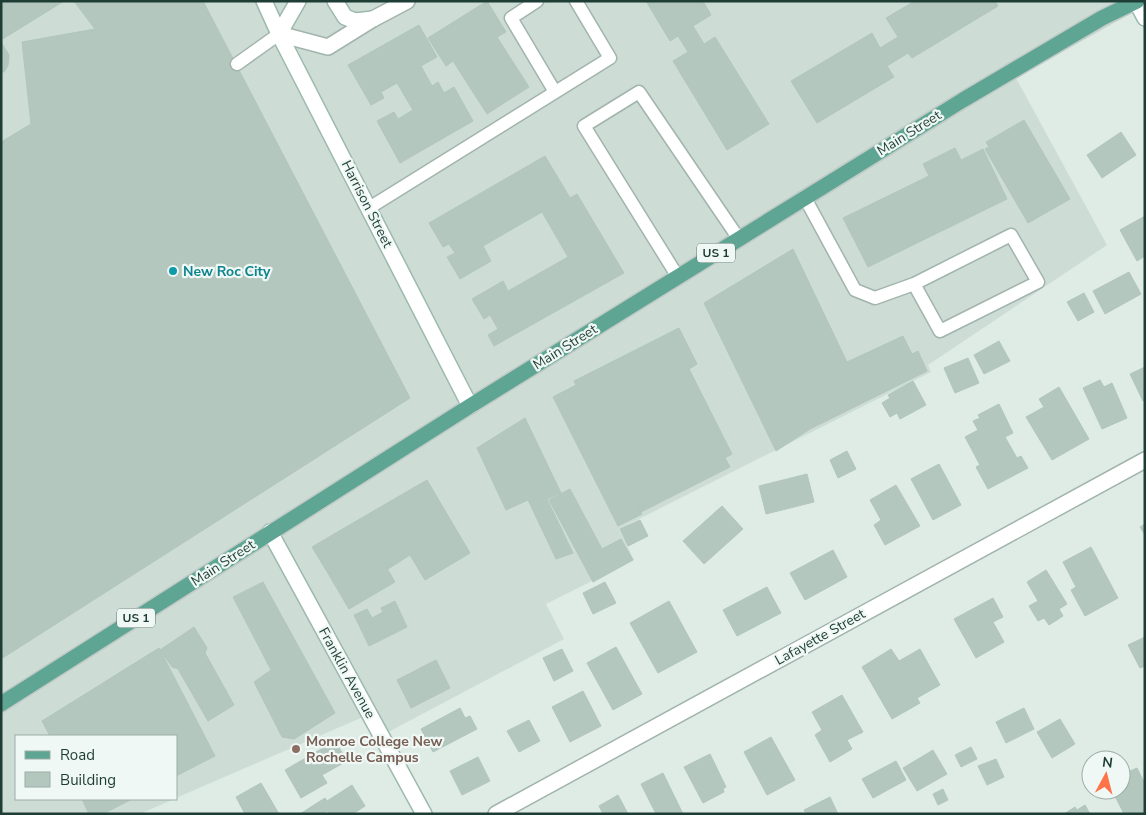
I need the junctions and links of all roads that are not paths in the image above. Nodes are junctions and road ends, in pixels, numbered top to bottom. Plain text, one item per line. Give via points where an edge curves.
1 (264, 1) edge
2 (298, 1) edge
3 (335, 1) edge
4 (407, 1) edge
5 (537, 1) edge
6 (576, 1) edge
7 (1136, 1) edge
8 (1145, 18) edge
9 (373, 19) junction
10 (279, 34) junction
11 (237, 64) dead end
12 (555, 92) junction
13 (805, 198) junction
14 (369, 208) junction
15 (739, 238) junction
16 (678, 277) junction
17 (914, 284) junction
18 (470, 406) junction
19 (1145, 460) edge
20 (270, 532) junction
21 (1, 704) edge
22 (424, 814) edge
23 (496, 814) edge

1 - 10 street, Harrison Street
2 - 10 street
3 - 9 street via 345,18 355,21
4 - 9 street
5 - 12 lane via 510,18
6 - 12 lane via 610,58
7 - 8 street
7 - 13 main road, Main Street / US 1 via 1069,37
9 - 10 street via 328,48
10 - 11 lane
10 - 14 street, Harrison Street
12 - 14 lane
13 - 15 main road, Main Street / US 1
13 - 17 lane via 855,290 875,298
14 - 18 street, Harrison Street
15 - 16 main road, Main Street / US 1
15 - 16 lane via 639,92 584,126
16 - 18 main road, Main Street / US 1
17 - 17 lane via 1011,235 1038,282 940,331
18 - 20 main road, Main Street / US 1
19 - 23 street, Lafayette Street
20 - 21 main road, Main Street / US 1
20 - 22 street, Franklin Avenue

